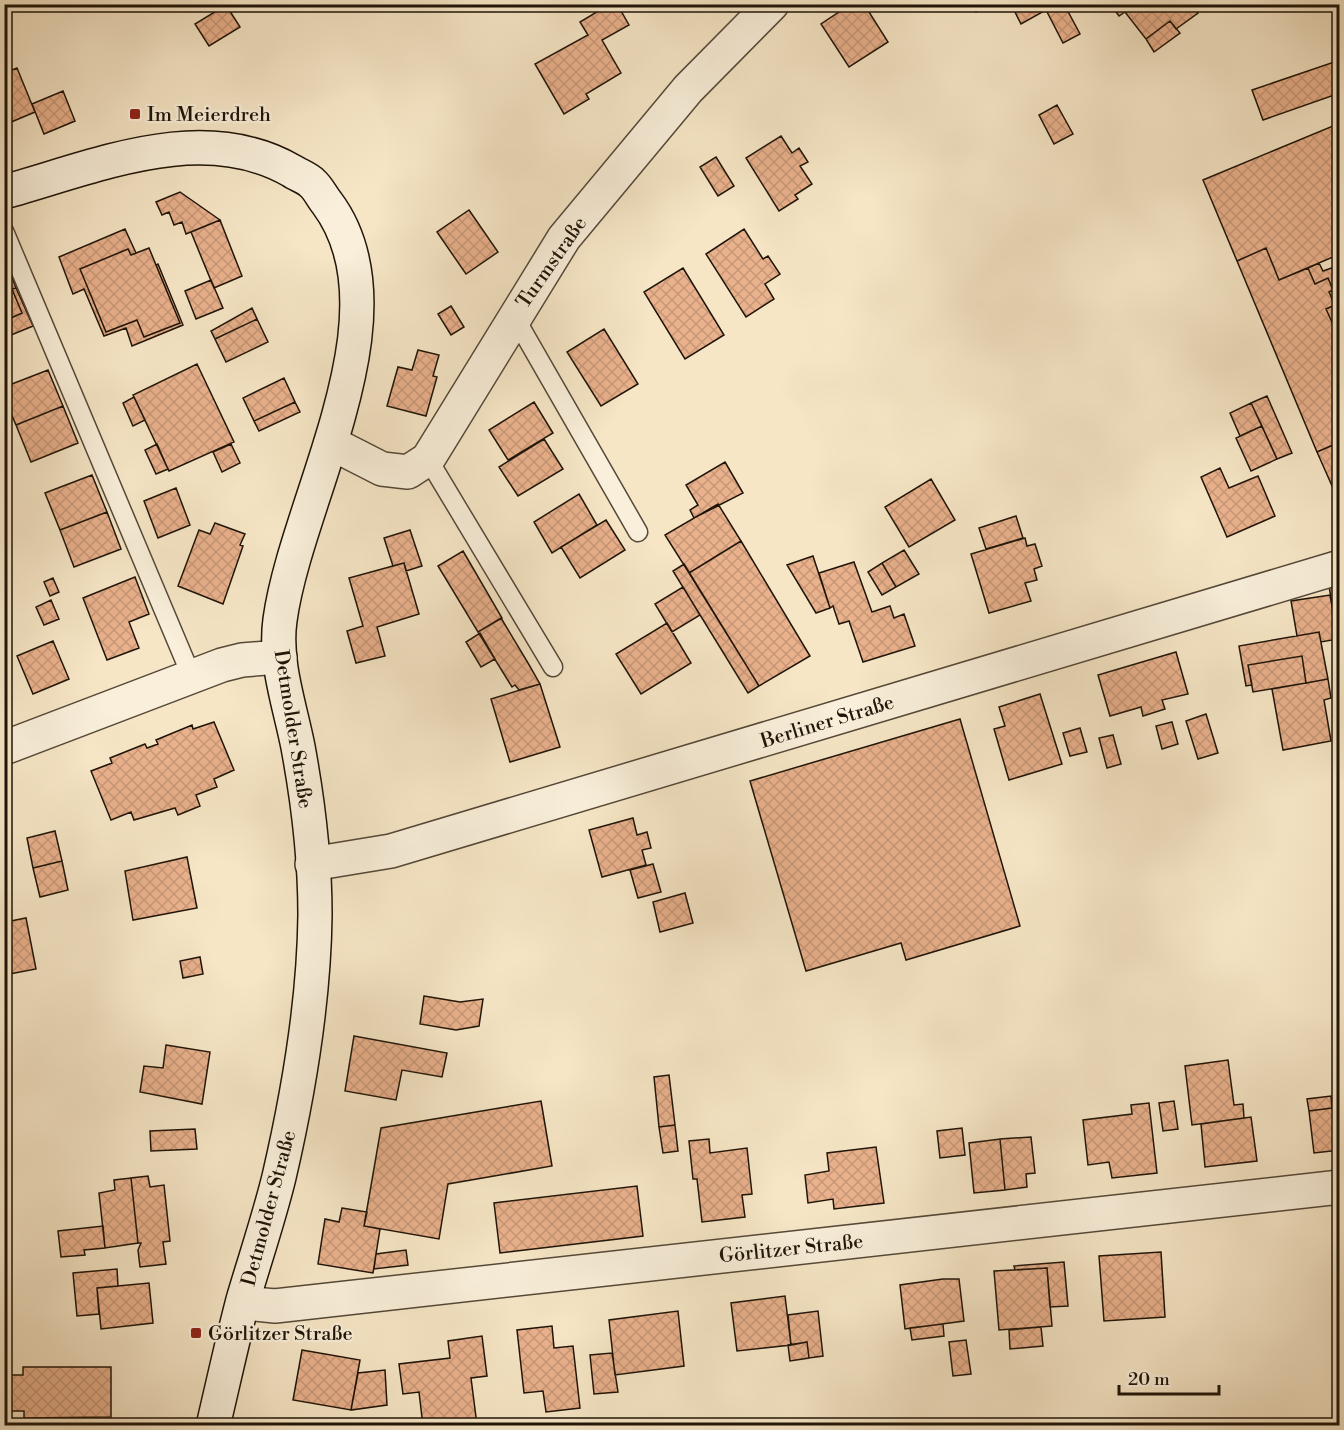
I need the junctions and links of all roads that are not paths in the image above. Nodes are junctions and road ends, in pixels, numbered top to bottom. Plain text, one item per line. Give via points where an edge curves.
1 (772, 4) edge
2 (4, 192) edge
3 (4, 231) edge
4 (514, 316) junction
5 (331, 443) junction
6 (428, 459) junction
7 (638, 532) dead end
8 (1340, 567) edge
9 (280, 657) junction
10 (553, 667) dead end
11 (190, 675) junction
12 (4, 748) edge
13 (312, 864) junction
14 (1340, 1187) edge
15 (243, 1303) junction
16 (213, 1425) edge

1 - 4 street, Turmstraße via 688,89 578,220
2 - 5 street, Detmolder Straße via 183,147 227,148 275,161 312,183 335,214 350,246 357,288 353,352
3 - 11 lane
4 - 6 street, Turmstraße
4 - 7 lane
5 - 6 street via 382,469 408,472
5 - 9 street, Detmolder Straße via 294,559 280,622
6 - 10 lane
8 - 13 street, Berliner Straße via 391,851
9 - 11 street via 242,660
9 - 13 street, Detmolder Straße via 305,789
11 - 12 street
13 - 15 street, Detmolder Straße via 313,962 303,1061 278,1180
14 - 15 street, Görlitzer Straße via 275,1306
15 - 16 street, Detmolder Straße

